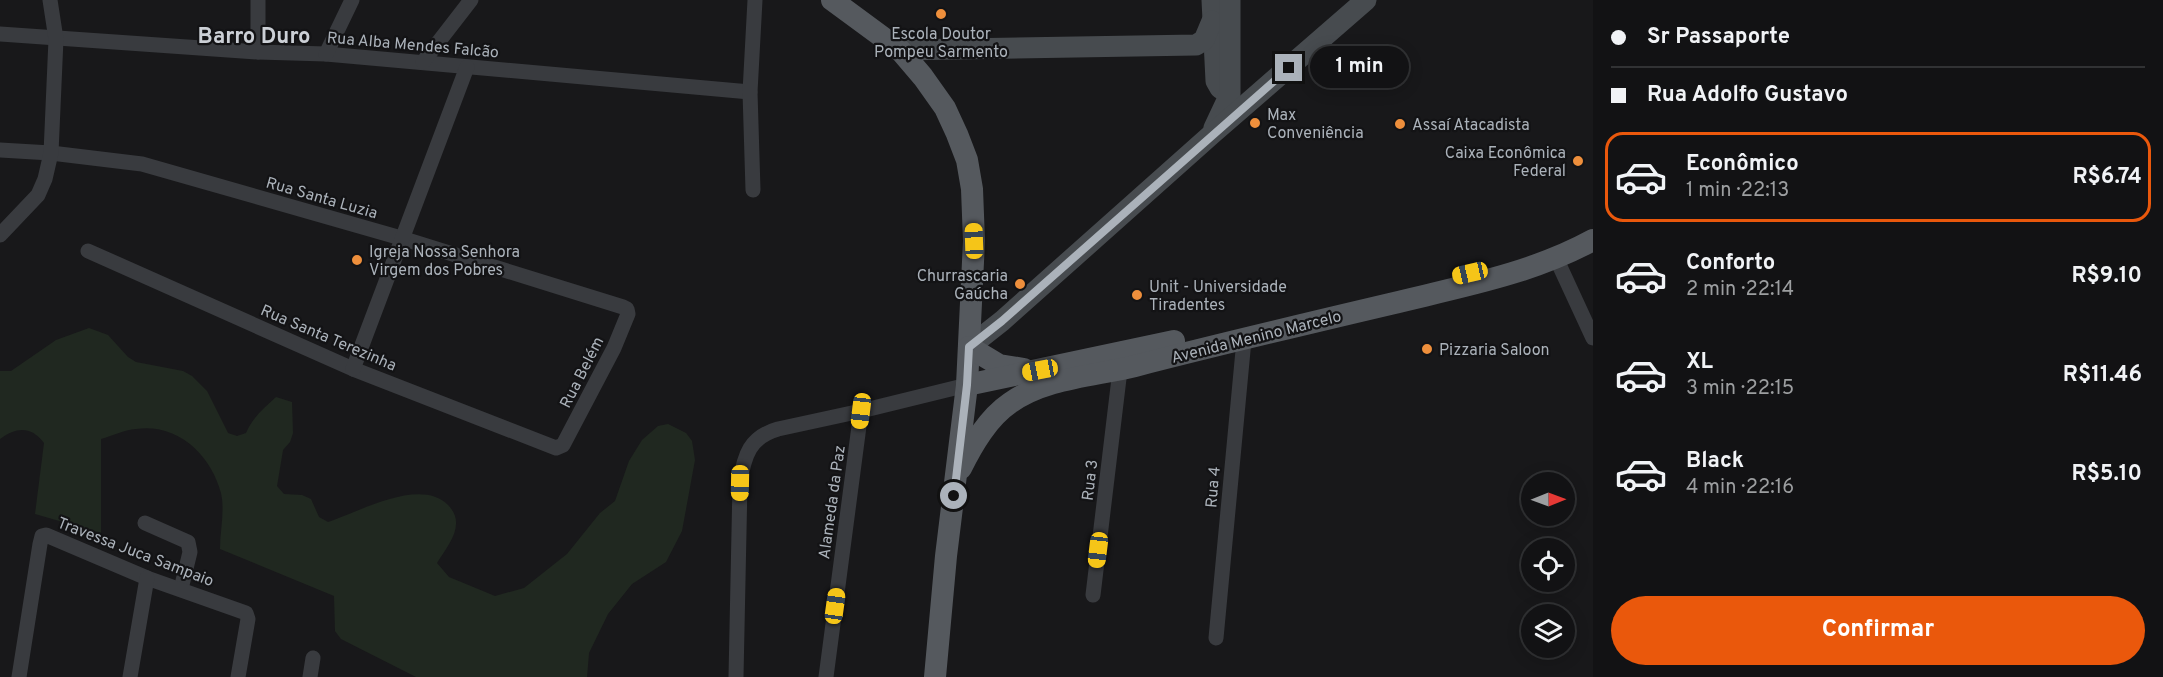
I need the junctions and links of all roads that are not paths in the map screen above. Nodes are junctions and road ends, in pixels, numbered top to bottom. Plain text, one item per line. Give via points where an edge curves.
1 (50, 0) edge
2 (258, 0) edge
3 (352, 0) edge
4 (471, 0) edge
5 (755, 0) edge
6 (832, 0) edge
7 (1230, 0) edge
8 (1366, 0) edge
9 (1212, 10) edge
10 (0, 34) edge
11 (56, 39) junction
12 (900, 50) junction
13 (258, 52) junction
14 (326, 54) junction
15 (423, 62) junction
16 (467, 67) junction
17 (1263, 90) junction
18 (750, 92) junction
19 (1230, 94) junction
20 (1212, 134) junction
21 (0, 150) edge
22 (51, 153) junction
23 (753, 190) dead end
24 (1593, 227) edge
25 (0, 235) edge
26 (401, 238) junction
27 (1593, 240) edge
28 (88, 250) dead end
29 (1556, 258) junction
30 (627, 309) joint
31 (1593, 338) edge
32 (1244, 340) junction
33 (969, 347) junction
34 (353, 369) junction
35 (1120, 369) junction
36 (1040, 370) junction
37 (967, 385) junction
38 (861, 411) junction
39 (559, 448) joint
40 (955, 480) junction
41 (145, 523) dead end
42 (147, 578) junction
43 (181, 589) junction
44 (1093, 595) dead end
45 (1216, 638) dead end
46 (313, 658) dead end
47 (20, 677) edge
48 (130, 677) edge
49 (238, 677) edge
50 (310, 677) edge
51 (736, 677) edge
52 (826, 677) edge
53 (934, 677) edge

1 - 11 street
2 - 13 street
3 - 14 street
4 - 15 street
5 - 18 street
6 - 12 main road
7 - 19 main road
8 - 17 main road
9 - 12 main road via 1204,40 1196,45
9 - 19 main road via 1216,81
10 - 11 street, Rua Alba Mendes Falcão
11 - 13 street, Rua Alba Mendes Falcão
11 - 22 street
12 - 33 main road via 945,108 967,160 974,241
13 - 14 street, Rua Alba Mendes Falcão
14 - 15 street, Rua Alba Mendes Falcão
15 - 16 street, Rua Alba Mendes Falcão
16 - 18 street, Rua Alba Mendes Falcão
16 - 26 street
17 - 19 main road via 1250,95
17 - 20 main road
18 - 23 street
19 - 20 main road
20 - 33 main road
21 - 22 street, Rua Santa Luzia
22 - 25 street via 38,195
22 - 26 street, Rua Santa Luzia via 142,164
24 - 36 main road, Avenida Menino Marcelo via 1488,269
26 - 30 street, Rua Santa Luzia
26 - 34 street
27 - 29 main road, Avenida Menino Marcelo
28 - 34 street, Rua Santa Terezinha
29 - 31 street
29 - 32 main road, Avenida Menino Marcelo via 1473,284
30 - 39 street, Rua Belém via 614,348
32 - 35 main road, Avenida Menino Marcelo
32 - 45 street, Rua 4
33 - 36 main road via 999,365
33 - 37 main road
34 - 39 street, Rua Santa Terezinha
35 - 40 main road, Avenida Menino Marcelo via 1051,384 1009,404 973,444
35 - 44 street, Rua 3
36 - 37 main road, Avenida Menino Marcelo
37 - 38 street
37 - 40 main road
38 - 51 street via 767,432 751,446 742,463
38 - 52 street, Alameda da Paz
40 - 53 main road
41 - 43 street via 188,542 190,552
42 - 43 street, Travessa Juca Sampaio
42 - 47 street, Travessa Juca Sampaio via 44,535
42 - 48 street
43 - 49 street, Travessa Juca Sampaio via 248,615
46 - 50 street

